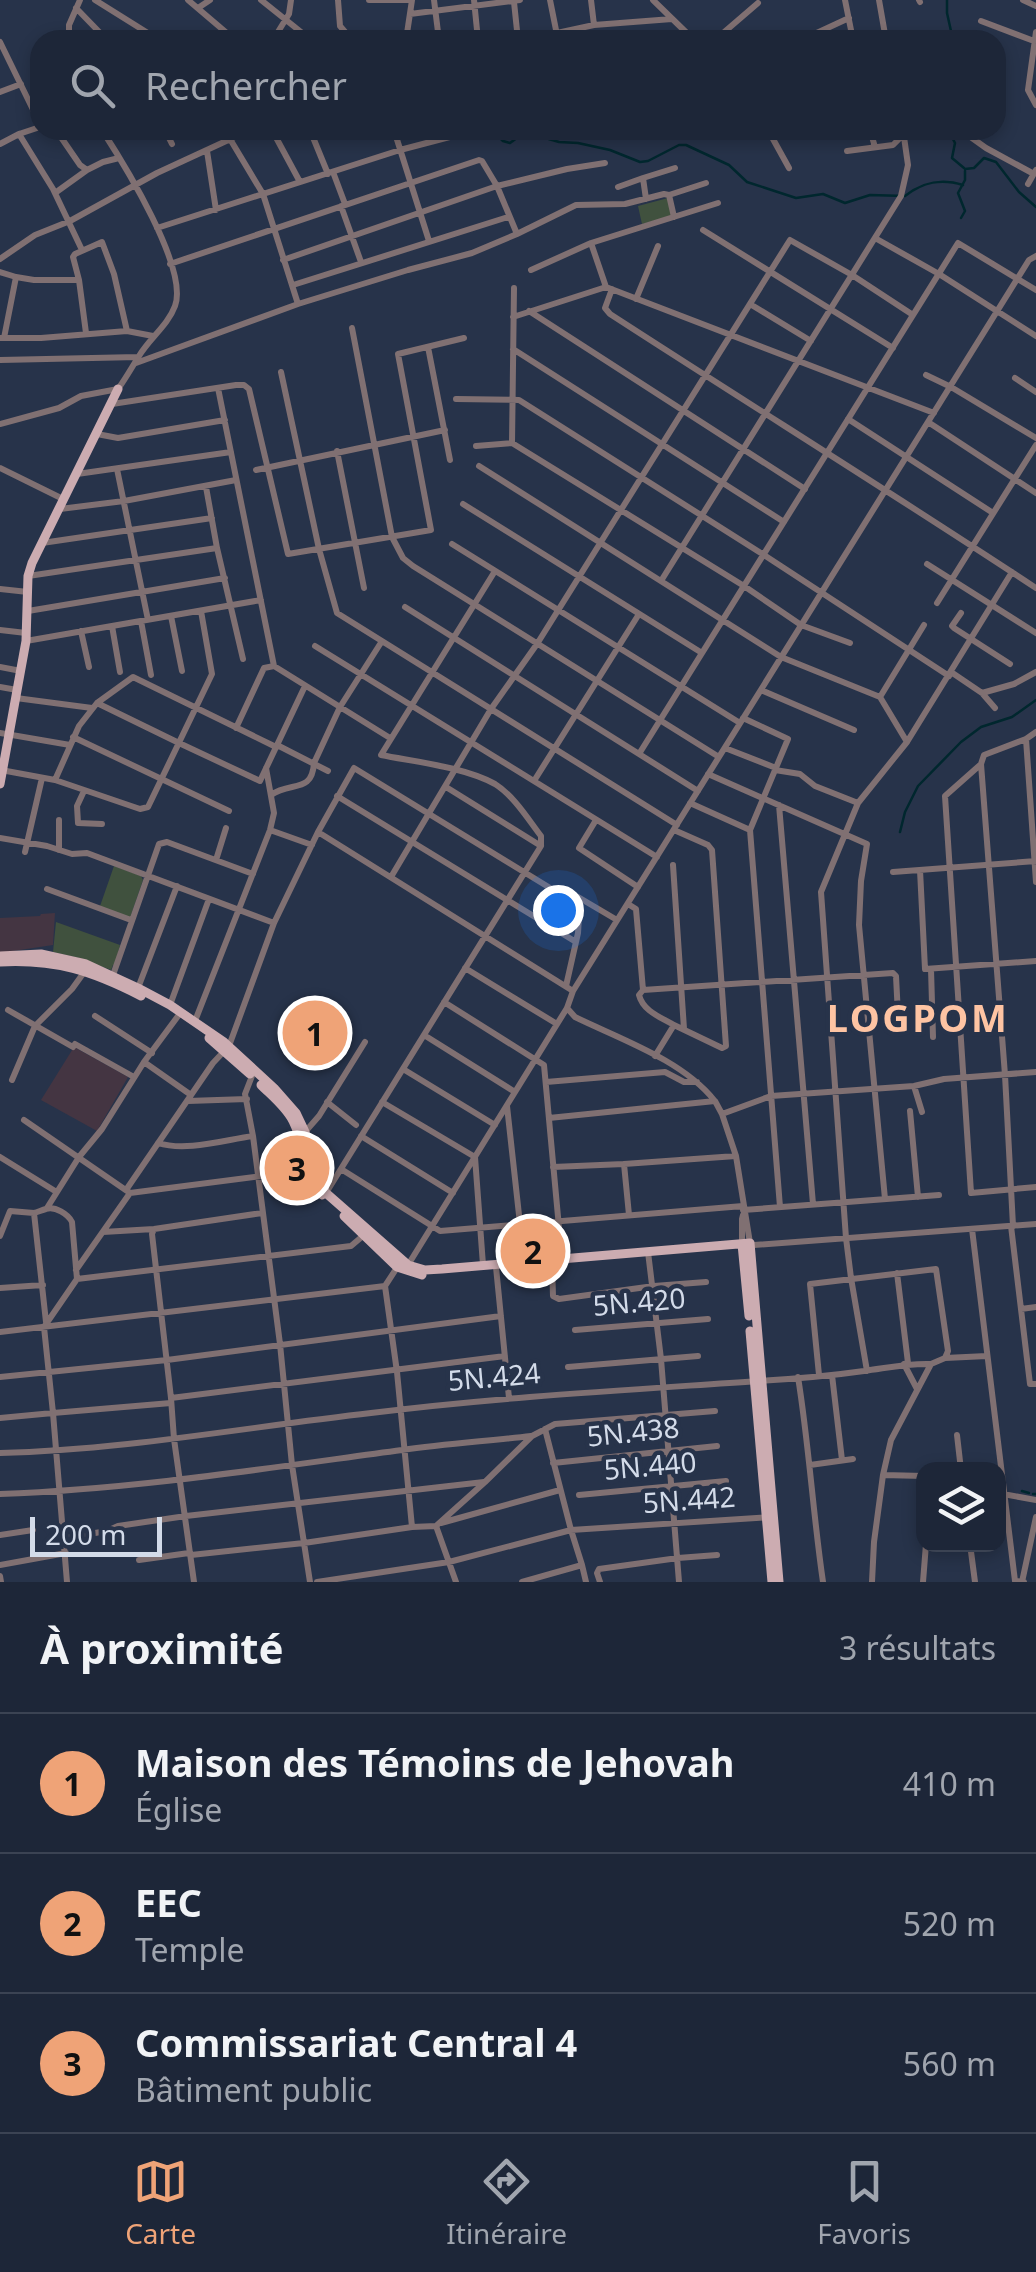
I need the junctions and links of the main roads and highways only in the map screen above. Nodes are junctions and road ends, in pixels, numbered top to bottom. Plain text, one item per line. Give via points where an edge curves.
1 (118, 389) road end
2 (5, 734) edge
3 (2, 770) edge
4 (0, 784) edge
5 (0, 960) edge
6 (180, 1014) junction
7 (227, 1048) junction
8 (310, 1170) junction
9 (366, 1233) junction
10 (559, 1261) junction
11 (402, 1264) junction
12 (775, 1582) edge

1 - 2 main road via 28,576 26,637
2 - 3 main road
3 - 4 main road
5 - 6 main road via 85,970
5 - 6 main road via 28,954 86,964
6 - 7 main road
6 - 7 main road
7 - 8 main road via 291,1118
7 - 8 main road via 290,1105 304,1132
8 - 9 main road
8 - 9 main road via 320,1194
9 - 11 main road
10 - 11 main road via 425,1270
10 - 11 main road via 423,1275
10 - 12 main road via 748,1245

